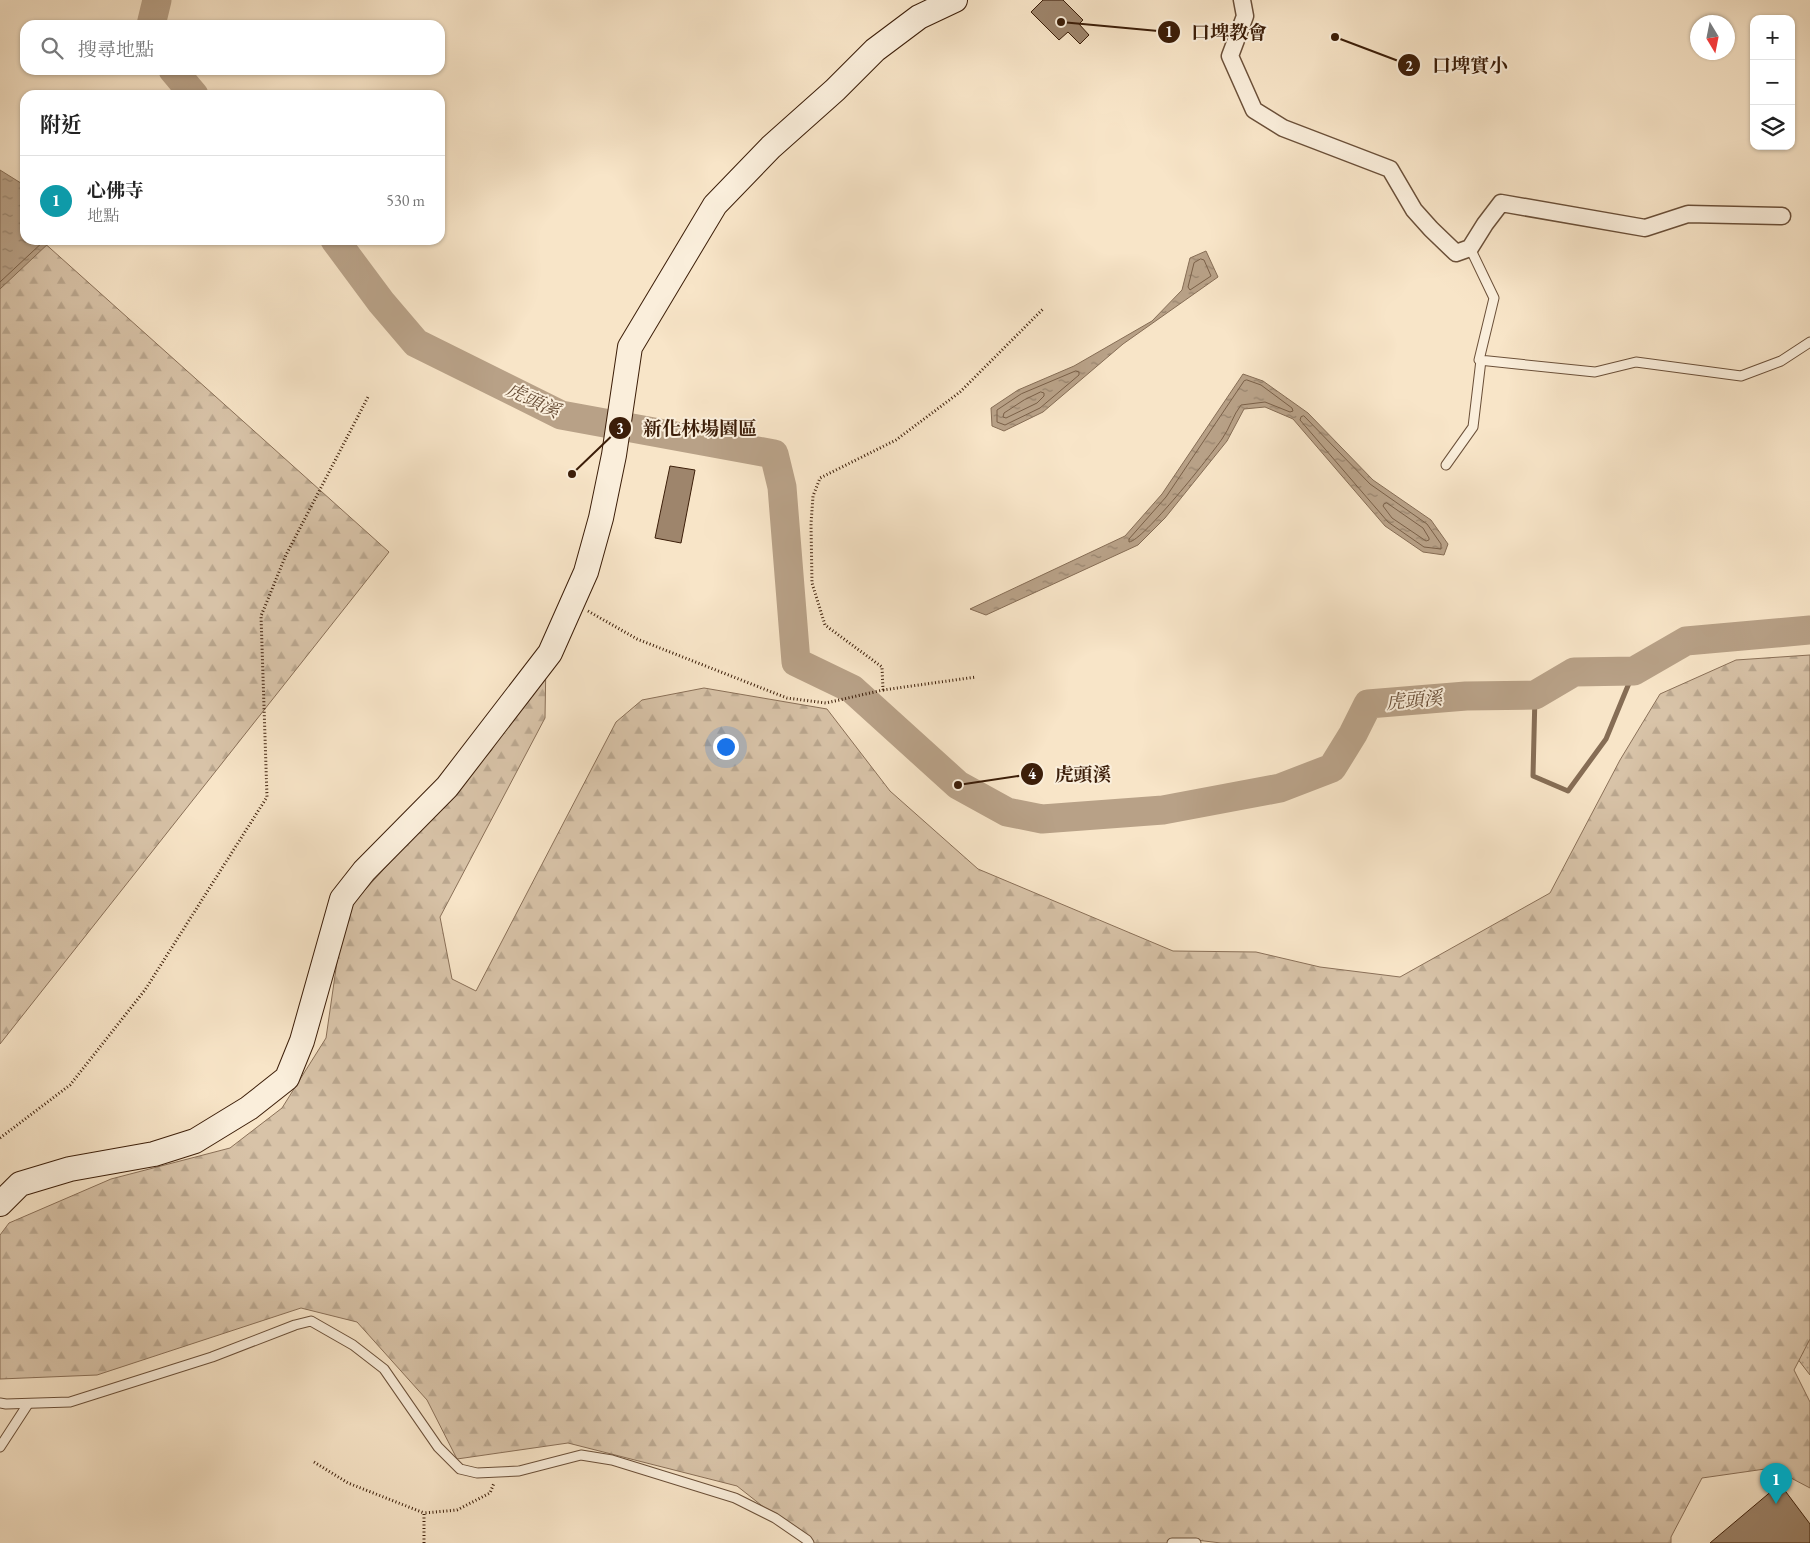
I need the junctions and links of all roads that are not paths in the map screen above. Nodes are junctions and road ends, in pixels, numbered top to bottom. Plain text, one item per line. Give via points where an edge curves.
1 (955, 0) edge
2 (1242, 0) edge
3 (1782, 216) dead end
4 (1470, 248) junction
5 (1810, 342) edge
6 (1481, 360) junction
7 (1446, 464) dead end
8 (0, 1204) edge
9 (0, 1402) edge
10 (28, 1404) junction
11 (0, 1447) edge
12 (809, 1543) edge
13 (1172, 1543) edge
14 (1196, 1543) edge

1 - 8 street via 919,17 875,50 771,147 715,205 630,347 601,518 586,572 550,653 447,786 342,899 302,1040 287,1078 249,1108 195,1141 154,1154 70,1169 20,1184
2 - 4 street via 1245,16 1230,56 1254,110 1283,128 1390,169 1414,210 1456,253
3 - 4 street via 1688,214 1645,228 1501,203
4 - 6 lane via 1494,298
5 - 6 lane via 1781,361 1741,376 1636,362 1595,372
6 - 7 lane via 1473,427
9 - 10 lane
10 - 11 lane
10 - 12 lane via 70,1402 212,1357 311,1321 353,1345 384,1369 438,1447 460,1469 477,1473 519,1471 580,1454 612,1460 735,1498 776,1518
13 - 14 lane

